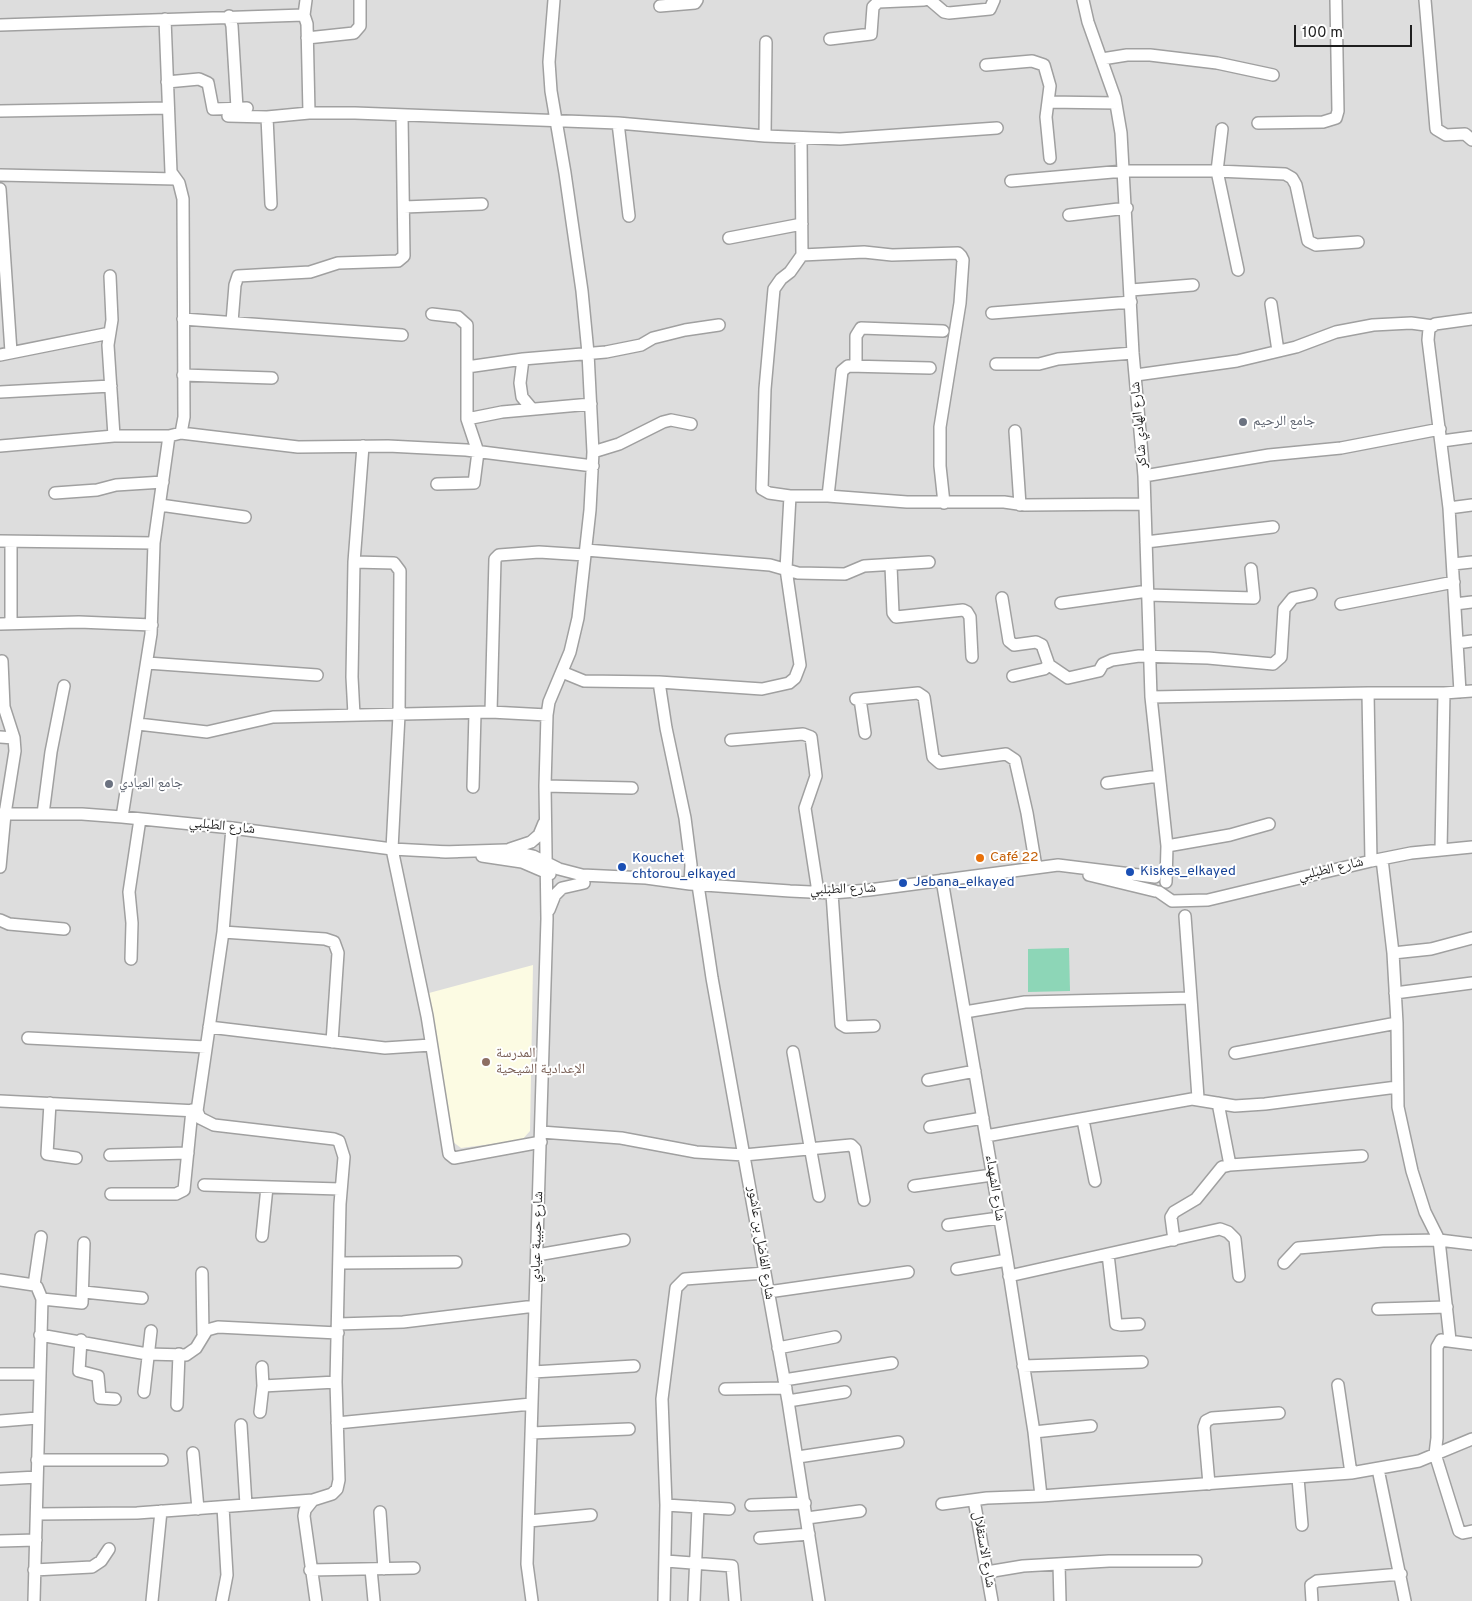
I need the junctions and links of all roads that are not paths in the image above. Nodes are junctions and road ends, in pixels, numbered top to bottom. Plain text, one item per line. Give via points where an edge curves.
1 (306, 0) edge
2 (360, 0) edge
3 (554, 0) edge
4 (697, 0) edge
5 (924, 0) edge
6 (930, 0) edge
7 (994, 0) edge
8 (1083, 0) edge
9 (1336, 0) edge
10 (1426, 0) edge
11 (660, 6) dead end
12 (304, 15) junction
13 (229, 16) junction
14 (165, 19) junction
15 (0, 25) edge
16 (307, 38) junction
17 (830, 39) dead end
18 (766, 42) dead end
19 (1102, 59) junction
20 (986, 65) dead end
21 (1273, 75) dead end
22 (167, 82) junction
23 (1048, 102) junction
24 (1116, 103) junction
25 (168, 108) junction
26 (0, 111) edge
27 (309, 114) junction
28 (402, 115) junction
29 (228, 116) dead end
30 (267, 117) junction
31 (555, 121) junction
32 (1258, 122) dead end
33 (618, 123) junction
34 (997, 128) dead end
35 (1222, 128) dead end
36 (765, 136) junction
37 (801, 138) junction
38 (1472, 140) edge
39 (1050, 158) dead end
40 (1124, 171) junction
41 (1217, 171) junction
42 (0, 175) edge
43 (176, 179) junction
44 (1011, 181) dead end
45 (0, 190) edge
46 (271, 204) dead end
47 (482, 204) dead end
48 (404, 208) junction
49 (1127, 208) junction
50 (1069, 215) dead end
51 (629, 216) dead end
52 (802, 224) junction
53 (729, 238) dead end
54 (1358, 242) dead end
55 (2, 248) edge
56 (802, 254) junction
57 (1238, 270) dead end
58 (110, 276) dead end
59 (1193, 285) dead end
60 (1131, 290) junction
61 (1132, 302) junction
62 (1271, 304) dead end
63 (3, 305) edge
64 (992, 313) dead end
65 (432, 314) dead end
66 (183, 319) junction
67 (1472, 319) edge
68 (232, 322) junction
69 (719, 325) dead end
70 (1433, 326) junction
71 (943, 331) dead end
72 (110, 333) junction
73 (402, 335) dead end
74 (1278, 351) junction
75 (6, 353) edge
76 (588, 353) junction
77 (1133, 353) junction
78 (523, 359) junction
79 (996, 364) dead end
80 (856, 366) junction
81 (466, 367) junction
82 (930, 368) dead end
83 (183, 375) junction
84 (1136, 375) junction
85 (272, 378) dead end
86 (111, 386) junction
87 (0, 392) edge
88 (591, 404) junction
89 (532, 408) junction
90 (467, 419) junction
91 (692, 424) dead end
92 (1015, 431) dead end
93 (181, 433) junction
94 (1441, 435) junction
95 (114, 436) junction
96 (169, 436) junction
97 (1472, 437) edge
98 (0, 446) edge
99 (363, 446) junction
100 (478, 452) junction
101 (593, 452) junction
102 (593, 466) junction
103 (1144, 476) junction
104 (163, 482) junction
105 (437, 484) dead end
106 (55, 493) dead end
107 (790, 496) junction
108 (828, 496) junction
109 (944, 503) junction
110 (1020, 504) junction
111 (1145, 504) junction
112 (160, 505) junction
113 (1472, 505) edge
114 (1449, 508) junction
115 (245, 517) dead end
116 (1273, 527) dead end
117 (6, 542) edge
118 (1146, 542) junction
119 (154, 543) junction
120 (586, 552) junction
121 (354, 562) junction
122 (929, 562) dead end
123 (1472, 562) edge
124 (1453, 564) junction
125 (891, 566) junction
126 (786, 568) junction
127 (1251, 569) dead end
128 (1454, 582) junction
129 (1148, 593) junction
130 (1310, 594) dead end
131 (1002, 598) dead end
132 (1472, 602) edge
133 (1061, 603) dead end
134 (1341, 604) dead end
135 (1456, 604) junction
136 (6, 623) edge
137 (152, 624) junction
138 (1472, 641) edge
139 (1457, 643) junction
140 (972, 657) dead end
141 (1150, 657) junction
142 (2, 661) dead end
143 (147, 662) junction
144 (1049, 665) junction
145 (562, 672) junction
146 (317, 675) dead end
147 (1013, 676) dead end
148 (659, 682) junction
149 (64, 686) dead end
150 (1466, 692) edge
151 (1368, 693) junction
152 (1444, 693) junction
153 (1151, 697) junction
154 (491, 712) junction
155 (475, 713) junction
156 (354, 715) junction
157 (398, 715) junction
158 (546, 715) junction
159 (138, 724) junction
160 (865, 733) dead end
161 (0, 737) edge
162 (14, 738) junction
163 (731, 740) dead end
164 (1158, 776) junction
165 (1107, 783) dead end
166 (545, 786) junction
167 (473, 787) dead end
168 (632, 788) dead end
169 (3, 814) edge
170 (43, 814) junction
171 (545, 816) junction
172 (122, 817) junction
173 (140, 819) junction
174 (1269, 824) dead end
175 (232, 828) junction
176 (1472, 847) edge
177 (392, 849) junction
178 (506, 850) junction
179 (1441, 850) junction
180 (1167, 851) junction
181 (442, 852) junction
182 (1376, 860) junction
183 (1039, 867) junction
184 (0, 868) edge
185 (546, 868) junction
186 (942, 880) junction
187 (584, 883) junction
188 (672, 883) junction
189 (1160, 884) junction
190 (694, 885) junction
191 (818, 892) junction
192 (832, 893) junction
193 (1185, 916) dead end
194 (547, 918) junction
195 (0, 920) edge
196 (64, 930) dead end
197 (223, 932) junction
198 (1472, 938) edge
199 (1393, 953) junction
200 (131, 959) dead end
201 (1472, 982) edge
202 (1395, 992) junction
203 (1191, 998) junction
204 (965, 1012) junction
205 (1397, 1024) junction
206 (874, 1026) dead end
207 (209, 1027) junction
208 (28, 1038) dead end
209 (332, 1042) junction
210 (431, 1045) junction
211 (206, 1047) junction
212 (793, 1052) dead end
213 (1235, 1053) dead end
214 (975, 1071) junction
215 (928, 1080) dead end
216 (1397, 1087) junction
217 (1198, 1098) junction
218 (0, 1101) edge
219 (50, 1103) junction
220 (1218, 1103) junction
221 (195, 1110) junction
222 (983, 1118) junction
223 (1082, 1120) junction
224 (930, 1126) dead end
225 (986, 1136) junction
226 (541, 1137) junction
227 (812, 1149) junction
228 (188, 1153) junction
229 (110, 1155) dead end
230 (744, 1155) junction
231 (1362, 1156) dead end
232 (76, 1158) dead end
233 (1230, 1165) junction
234 (992, 1175) junction
235 (1095, 1181) dead end
236 (204, 1185) dead end
237 (266, 1186) junction
238 (914, 1186) dead end
239 (340, 1189) junction
240 (112, 1194) dead end
241 (819, 1196) dead end
242 (864, 1200) dead end
243 (999, 1218) junction
244 (948, 1225) dead end
245 (262, 1236) dead end
246 (41, 1237) dead end
247 (624, 1240) dead end
248 (1174, 1240) junction
249 (1439, 1240) junction
250 (84, 1243) dead end
251 (1472, 1244) edge
252 (1108, 1254) junction
253 (537, 1255) junction
254 (1007, 1260) junction
255 (456, 1262) dead end
256 (340, 1263) junction
257 (1284, 1263) dead end
258 (957, 1269) dead end
259 (908, 1272) dead end
260 (202, 1273) dead end
261 (765, 1273) junction
262 (1009, 1276) junction
263 (1239, 1276) dead end
264 (0, 1280) edge
265 (34, 1285) junction
266 (84, 1292) junction
267 (768, 1292) junction
268 (142, 1298) dead end
269 (42, 1299) junction
270 (535, 1306) junction
271 (1448, 1307) junction
272 (1378, 1309) dead end
273 (1140, 1324) dead end
274 (338, 1328) junction
275 (151, 1331) dead end
276 (40, 1334) junction
277 (203, 1334) junction
278 (835, 1337) dead end
279 (81, 1340) junction
280 (1450, 1340) junction
281 (1472, 1344) edge
282 (778, 1348) junction
283 (147, 1354) junction
284 (179, 1354) junction
285 (1142, 1362) dead end
286 (892, 1363) dead end
287 (634, 1366) dead end
288 (1023, 1366) junction
289 (262, 1367) dead end
290 (533, 1372) junction
291 (0, 1374) edge
292 (38, 1374) junction
293 (336, 1382) junction
294 (785, 1384) junction
295 (1338, 1385) dead end
296 (263, 1386) junction
297 (725, 1388) dead end
298 (144, 1392) dead end
299 (845, 1392) dead end
300 (115, 1399) dead end
301 (788, 1401) junction
302 (176, 1404) dead end
303 (532, 1404) junction
304 (260, 1412) dead end
305 (1279, 1414) dead end
306 (37, 1418) junction
307 (0, 1421) edge
308 (337, 1423) junction
309 (241, 1425) dead end
310 (1091, 1426) dead end
311 (628, 1429) dead end
312 (1034, 1432) junction
313 (531, 1433) junction
314 (1472, 1438) edge
315 (898, 1442) dead end
316 (193, 1453) dead end
317 (1435, 1454) junction
318 (798, 1457) junction
319 (37, 1460) junction
320 (162, 1460) dead end
321 (1378, 1469) junction
322 (1351, 1473) junction
323 (36, 1477) junction
324 (1298, 1478) junction
325 (0, 1480) edge
326 (1209, 1484) junction
327 (1041, 1496) junction
328 (313, 1500) junction
329 (974, 1500) junction
330 (805, 1504) junction
331 (942, 1504) dead end
332 (246, 1505) junction
333 (666, 1505) junction
334 (751, 1505) dead end
335 (223, 1507) junction
336 (698, 1507) junction
337 (198, 1509) junction
338 (729, 1509) dead end
339 (161, 1511) junction
340 (860, 1511) dead end
341 (380, 1512) dead end
342 (37, 1514) junction
343 (591, 1515) dead end
344 (808, 1518) junction
345 (528, 1521) junction
346 (1302, 1525) dead end
347 (1472, 1531) edge
348 (809, 1534) junction
349 (760, 1538) dead end
350 (36, 1540) junction
351 (0, 1541) edge
352 (109, 1549) dead end
353 (666, 1561) junction
354 (1196, 1561) dead end
355 (694, 1563) junction
356 (1059, 1564) junction
357 (414, 1568) dead end
358 (370, 1569) junction
359 (384, 1569) junction
360 (34, 1570) junction
361 (310, 1570) junction
362 (987, 1572) junction
363 (1401, 1574) junction
364 (34, 1601) edge
365 (152, 1601) edge
366 (222, 1601) edge
367 (316, 1601) edge
368 (374, 1601) edge
369 (532, 1601) edge
370 (664, 1601) edge
371 (694, 1601) edge
372 (735, 1601) edge
373 (819, 1601) edge
374 (992, 1601) edge
375 (1060, 1601) edge
376 (1312, 1601) edge
377 (1406, 1601) edge

1 - 12 street
2 - 16 street via 360,26 354,33
3 - 31 street, شارع حبيبة عيادي via 549,62
4 - 11 street via 695,3
5 - 17 street via 878,2 873,7 871,34
6 - 7 street via 949,13 989,9
8 - 19 street, شارع الهادي شاكر
9 - 32 street via 1336,118 1323,122
10 - 38 street via 1436,129 1446,135 1465,134
12 - 13 street
12 - 16 street
13 - 14 street
13 - 22 street via 242,108 213,109 208,83 199,79
14 - 15 street
14 - 22 street
16 - 27 street
18 - 36 street
19 - 21 street via 1150,55 1217,63
19 - 24 street, شارع الهادي شاكر
20 - 23 street via 1038,62 1046,70 1050,86
22 - 25 street
23 - 24 street
23 - 39 street via 1046,117
24 - 40 street, شارع الهادي شاكر
25 - 26 street
25 - 43 street via 171,172
27 - 28 street
27 - 30 street
28 - 31 street
28 - 48 street
29 - 30 street
30 - 46 street
31 - 33 street
31 - 76 street, شارع حبيبة عيادي via 565,173
33 - 36 street
33 - 51 street
34 - 37 street via 850,139
35 - 41 street
36 - 37 street
37 - 52 street
40 - 41 street
40 - 44 street
40 - 49 street, شارع الهادي شاكر
41 - 54 street via 1289,176 1296,185 1308,241 1316,245
41 - 57 street
42 - 43 street
43 - 66 street via 183,199
45 - 55 street
47 - 48 street
48 - 68 street via 405,245 401,260 338,263 291,274 238,276
49 - 50 street
49 - 60 street, شارع الهادي شاكر
52 - 53 street
52 - 56 street
55 - 63 street
56 - 107 street via 774,289 765,389 762,489
56 - 109 street via 958,253 962,258 960,303 940,427
58 - 72 street
59 - 60 street
60 - 61 street, شارع الهادي شاكر
61 - 64 street
61 - 77 street, شارع الهادي شاكر
62 - 74 street
63 - 75 street
65 - 81 street via 458,316 467,325
66 - 68 street
66 - 83 street
67 - 70 street via 1440,322
68 - 73 street
69 - 76 street via 653,338 641,345
70 - 74 street via 1406,322 1373,324
70 - 94 street via 1428,340
71 - 80 street via 861,328 856,336
72 - 75 street
72 - 86 street
74 - 84 street via 1219,364
76 - 78 street
76 - 88 street, شارع حبيبة عيادي
77 - 79 street via 1058,358 1040,364
77 - 84 street, شارع الهادي شاكر
78 - 81 street
78 - 89 street via 522,397
80 - 82 street
80 - 108 street via 848,366 840,378
81 - 90 street
83 - 85 street
83 - 93 street
84 - 103 street, شارع الهادي شاكر
86 - 87 street
86 - 95 street
88 - 89 street
88 - 101 street, شارع حبيبة عيادي
89 - 90 street
90 - 100 street
91 - 101 street via 671,420 663,422 619,444
92 - 110 street
93 - 96 street
93 - 99 street via 298,447
94 - 97 street
94 - 103 street via 1269,455
94 - 114 street
95 - 96 street
95 - 98 street
96 - 104 street
99 - 100 street
99 - 121 street
100 - 102 street
100 - 105 street via 474,482
101 - 102 street, شارع حبيبة عيادي
102 - 120 street, شارع حبيبة عيادي
103 - 111 street, شارع الهادي شاكر
104 - 106 street
104 - 112 street
107 - 108 street
107 - 126 street
108 - 109 street
109 - 110 street
110 - 111 street
111 - 118 street, شارع الهادي شاكر
112 - 115 street
112 - 119 street
113 - 114 street
114 - 124 street
116 - 118 street
117 - 119 street
117 - 136 street
118 - 129 street, شارع الهادي شاكر
119 - 137 street
120 - 126 street
120 - 145 street, شارع حبيبة عيادي via 578,618
120 - 154 street via 499,555 495,559
121 - 156 street
121 - 157 street via 388,562 399,568
122 - 125 street
123 - 124 street
124 - 128 street
125 - 126 street via 864,566 845,574 798,573
125 - 140 street via 893,613 896,617 967,612
126 - 148 street via 800,665 795,678 779,687 762,688
127 - 129 street via 1254,598
128 - 134 street
128 - 135 street
129 - 133 street
129 - 141 street, شارع الهادي شاكر
130 - 141 street via 1293,598 1284,609 1281,657 1273,664
131 - 144 street via 1008,641 1014,645 1036,642 1042,645
132 - 135 street
135 - 139 street
136 - 137 street
137 - 143 street
138 - 139 street
139 - 150 street
141 - 144 street via 1112,660 1102,664 1099,671 1068,678
141 - 153 street, شارع الهادي شاكر
142 - 162 street via 4,707
143 - 146 street
143 - 159 street
144 - 147 street
145 - 148 street via 584,681
145 - 158 street, شارع حبيبة عيادي
148 - 190 street, شارع الفاضل بن عاشور via 685,818
149 - 170 street
150 - 152 street
151 - 152 street
151 - 153 street
151 - 182 street
152 - 179 street
153 - 164 street, شارع الهادي شاكر
154 - 155 street
154 - 158 street
155 - 157 street
155 - 167 street
156 - 157 street
156 - 159 street via 273,717 207,732
157 - 177 street
158 - 166 street, شارع حبيبة عيادي
159 - 172 street
160 - 183 street via 858,699 918,693 924,697 933,757 940,763 1006,754 1015,760
161 - 162 street
162 - 169 street via 14,766
163 - 191 street via 811,736 816,776 805,808
164 - 165 street
164 - 180 street, شارع الهادي شاكر
166 - 168 street
166 - 171 street, شارع حبيبة عيادي
169 - 170 street, شارع الطبلبي
169 - 184 street
170 - 172 street, شارع الطبلبي
171 - 178 street via 542,829 531,842
171 - 185 street, شارع حبيبة عيادي
172 - 173 street, شارع الطبلبي
173 - 175 street, شارع الطبلبي
173 - 200 street via 129,892
174 - 180 street
175 - 177 street, شارع الطبلبي
175 - 197 street
176 - 179 street, شارع الطبلبي
177 - 181 street, شارع الطبلبي
177 - 210 street
178 - 181 street, شارع الطبلبي
178 - 185 street, شارع الطبلبي via 533,856
179 - 182 street, شارع الطبلبي
180 - 189 street
181 - 185 street, شارع الطبلبي via 512,860
182 - 189 street, شارع الطبلبي via 1192,902 1172,901
182 - 199 street
183 - 186 street, شارع الطبلبي
183 - 189 street, شارع الطبلبي via 1074,866
185 - 187 street, شارع الطبلبي
185 - 188 street, شارع الطبلبي via 582,875 646,878
185 - 194 street, شارع حبيبة عيادي
186 - 192 street, شارع الطبلبي
186 - 204 street, شارع الشهداء
187 - 188 street, شارع الطبلبي
187 - 194 street via 562,888 552,902
188 - 190 street, شارع الطبلبي
190 - 191 street, شارع الطبلبي
190 - 230 street, شارع الفاضل بن عاشور
191 - 192 street, شارع الطبلبي
192 - 206 street via 841,1024 846,1027
193 - 203 street
194 - 226 street, شارع حبيبة عيادي
195 - 196 street via 9,924
197 - 207 street
197 - 209 street via 334,942 338,953
198 - 199 street via 1431,949
199 - 202 street
201 - 202 street
202 - 205 street
203 - 204 street via 1025,1002
203 - 217 street
204 - 214 street, شارع الشهداء
205 - 213 street
205 - 216 street
207 - 209 street
207 - 211 street
208 - 211 street
209 - 210 street via 385,1048
210 - 226 street via 451,1156
211 - 221 street
212 - 227 street
214 - 215 street
214 - 222 street, شارع الشهداء
216 - 220 street via 1264,1104 1235,1106
216 - 249 street via 1408,1158
217 - 220 street
217 - 223 street
218 - 219 street
219 - 221 street
219 - 232 street via 47,1154
220 - 233 street
221 - 228 street
221 - 239 street via 200,1118 214,1125 339,1141 344,1157
222 - 224 street
222 - 225 street, شارع الشهداء
223 - 225 street
223 - 235 street
225 - 234 street, شارع الشهداء
226 - 230 street via 621,1138 696,1152
226 - 253 street, شارع حبيبة عيادي
227 - 230 street
227 - 241 street
227 - 242 street via 853,1146
228 - 229 street
228 - 240 street via 186,1182 181,1192
230 - 261 street, شارع الفاضل بن عاشور
231 - 233 street
233 - 248 street via 1222,1167 1196,1199 1174,1212 1171,1217
234 - 238 street
234 - 243 street, شارع الشهداء
236 - 237 street
237 - 239 street
237 - 245 street
239 - 256 street
243 - 244 street
243 - 254 street, شارع الشهداء
246 - 265 street
247 - 253 street
248 - 252 street
248 - 263 street via 1220,1229 1228,1232 1235,1239
249 - 251 street
249 - 257 street via 1298,1248
249 - 271 street
250 - 266 street
252 - 262 street
252 - 273 street via 1116,1324
253 - 270 street, شارع حبيبة عيادي
254 - 258 street
254 - 262 street, شارع الشهداء
255 - 256 street
256 - 274 street
259 - 267 street
260 - 277 street
261 - 267 street, شارع الفاضل بن عاشور
261 - 333 street via 685,1279 676,1288 663,1393
262 - 288 street, شارع الشهداء
264 - 265 street
265 - 269 street
266 - 268 street
266 - 269 street via 81,1303
267 - 282 street, شارع الفاضل بن عاشور
269 - 276 street
270 - 274 street
270 - 290 street, شارع حبيبة عيادي
271 - 272 street
271 - 280 street
274 - 277 street via 227,1327 210,1328
274 - 293 street
275 - 283 street
276 - 279 street
276 - 292 street
277 - 284 street via 192,1353
278 - 282 street
279 - 283 street
279 - 300 street via 79,1371 98,1376 100,1398
280 - 281 street
280 - 317 street via 1442,1340 1436,1347
282 - 294 street, شارع الفاضل بن عاشور
283 - 284 street
283 - 298 street
284 - 302 street
285 - 288 street
286 - 294 street
287 - 290 street
288 - 312 street, شارع الشهداء
289 - 296 street
290 - 303 street, شارع حبيبة عيادي
291 - 292 street
292 - 306 street
293 - 296 street
293 - 308 street
294 - 297 street
294 - 301 street, شارع الفاضل بن عاشور
295 - 322 street
296 - 304 street
299 - 301 street
301 - 318 street, شارع الفاضل بن عاشور
303 - 308 street
303 - 313 street, شارع حبيبة عيادي
305 - 326 street via 1206,1421
306 - 307 street
306 - 319 street
308 - 328 street via 337,1489
309 - 332 street
310 - 312 street
311 - 313 street
312 - 327 street, شارع الشهداء
313 - 345 street, شارع حبيبة عيادي
314 - 317 street
315 - 318 street
316 - 337 street
317 - 321 street via 1412,1463
317 - 347 street via 1459,1530 1463,1533
318 - 330 street, شارع الفاضل بن عاشور
319 - 320 street
319 - 323 street
321 - 322 street
321 - 363 street
322 - 324 street
323 - 325 street
323 - 342 street
324 - 326 street
324 - 346 street
326 - 327 street
327 - 329 street
328 - 332 street
328 - 361 street via 304,1516
329 - 331 street
329 - 362 street, شارع الاستقلال
330 - 334 street
330 - 344 street, شارع الفاضل بن عاشور
332 - 335 street
333 - 336 street
333 - 353 street
335 - 337 street
335 - 366 street via 226,1575
336 - 338 street
336 - 355 street
337 - 339 street
339 - 342 street
339 - 365 street
340 - 344 street
341 - 359 street
342 - 350 street
343 - 345 street
344 - 348 street, شارع الفاضل بن عاشور
345 - 369 street, شارع حبيبة عيادي
348 - 349 street
348 - 373 street, شارع الفاضل بن عاشور
350 - 351 street
350 - 360 street
352 - 360 street via 92,1567
353 - 355 street
353 - 370 street
354 - 356 street
355 - 371 street
355 - 372 street via 732,1566
356 - 362 street
356 - 375 street
357 - 359 street
358 - 359 street
358 - 361 street
358 - 368 street
360 - 364 street
361 - 367 street
362 - 374 street, شارع الاستقلال
363 - 376 street via 1317,1581 1312,1585
363 - 377 street

